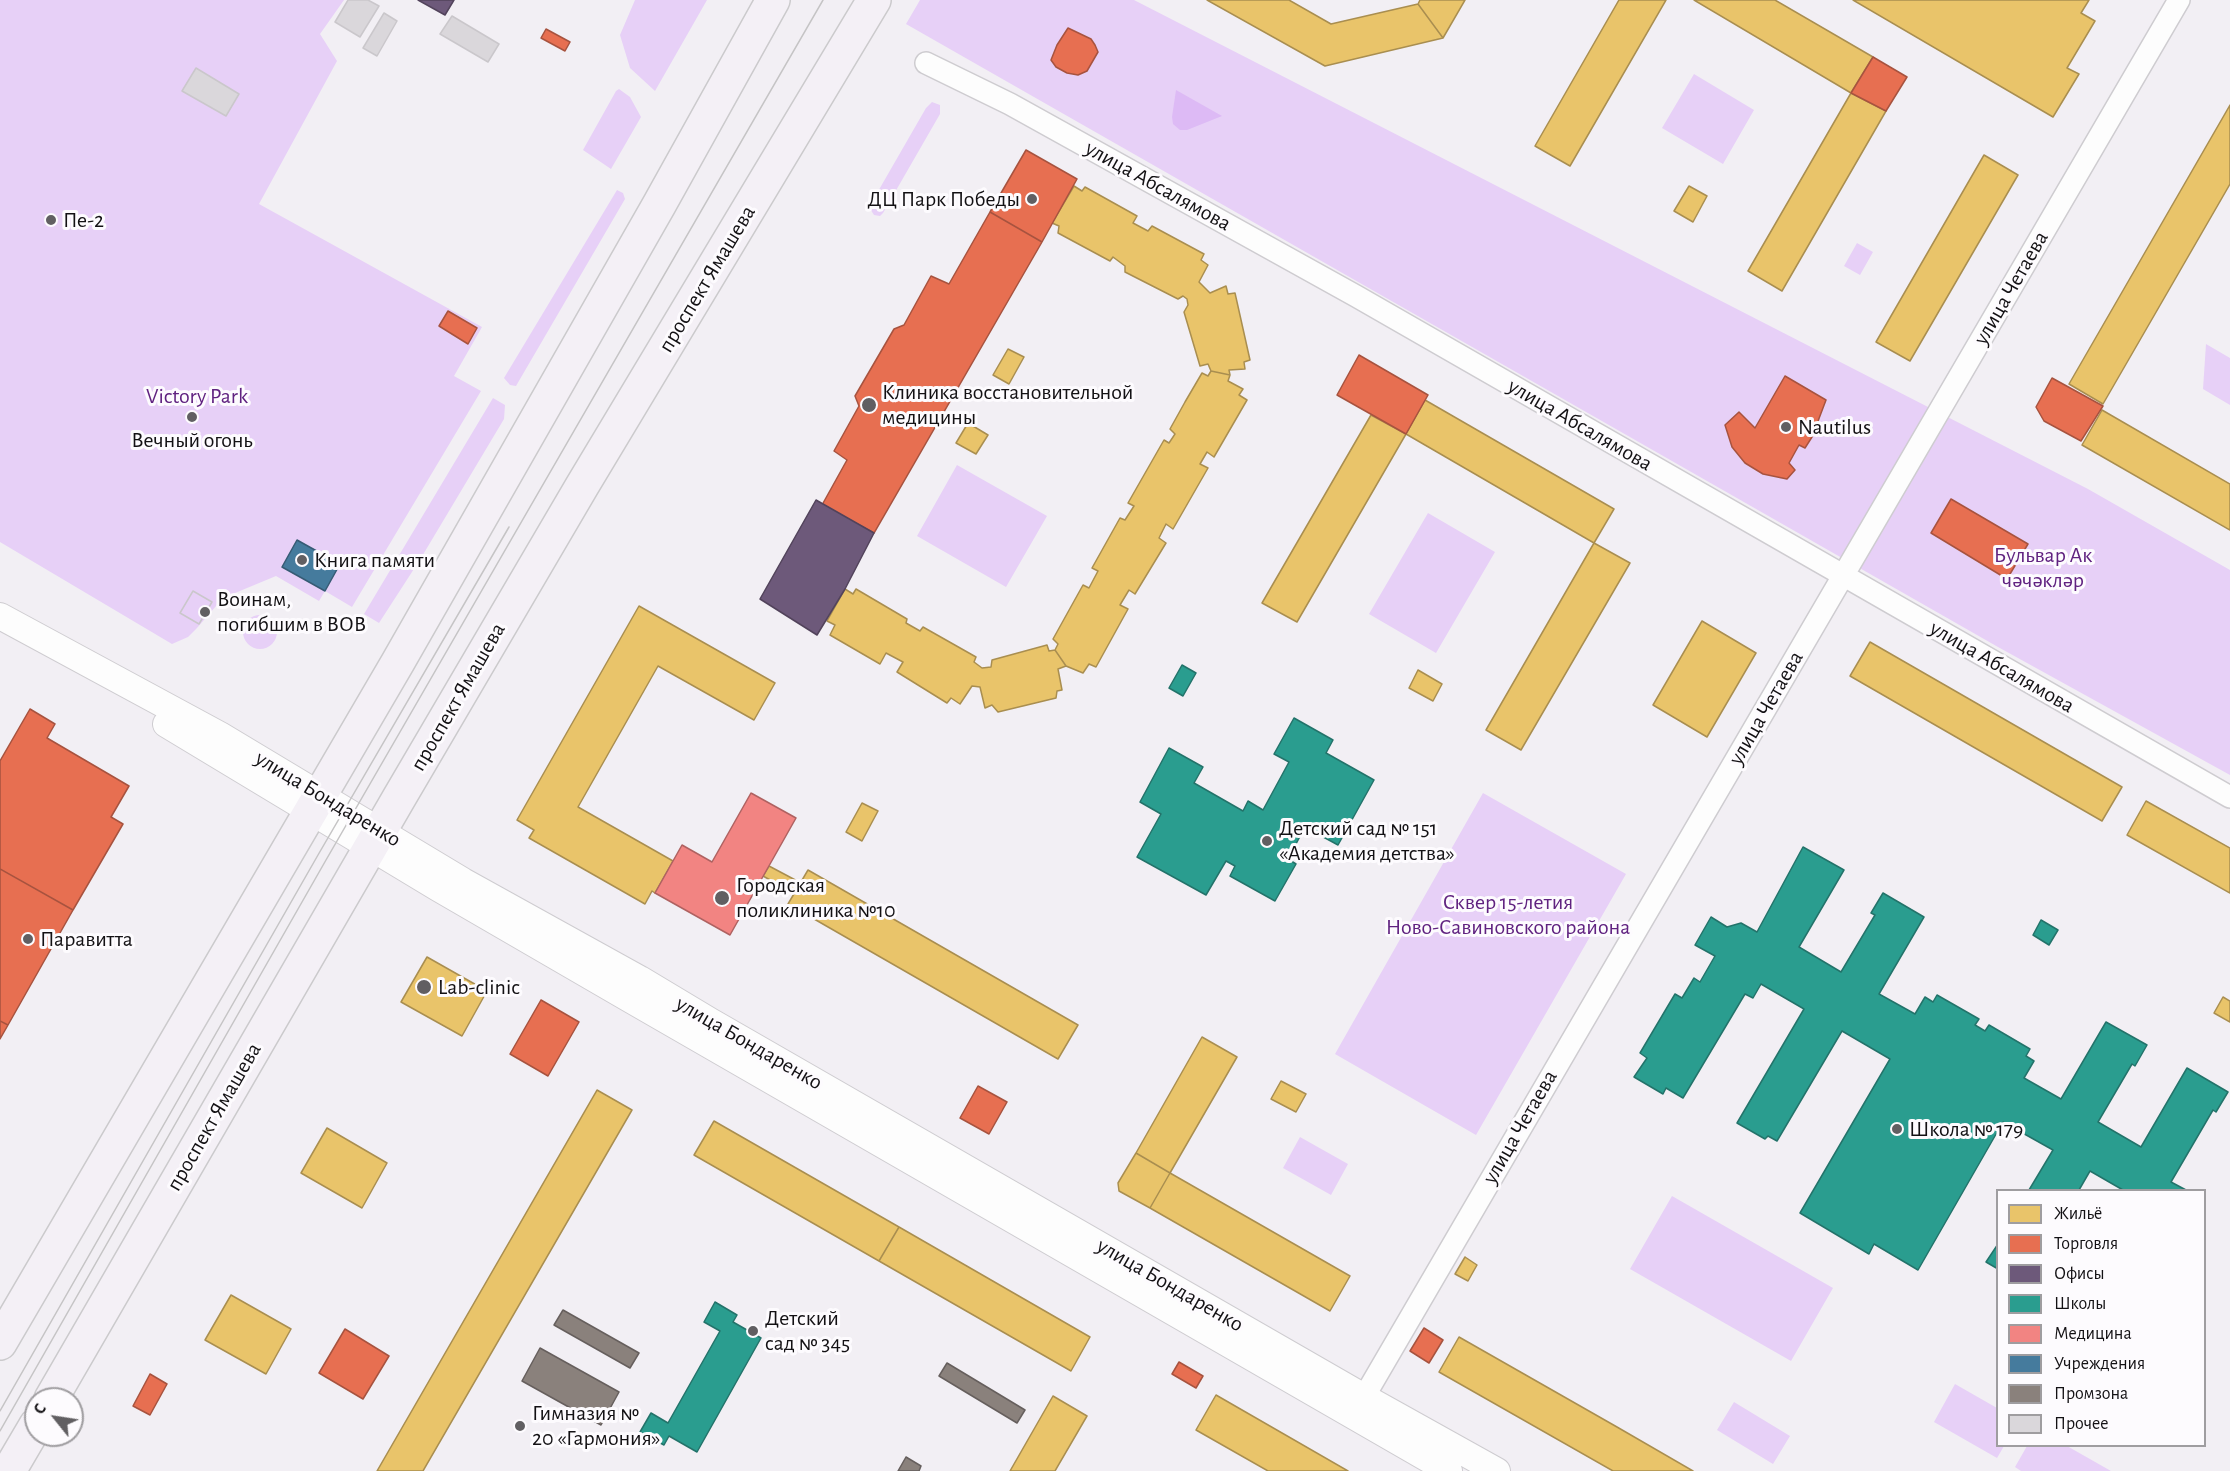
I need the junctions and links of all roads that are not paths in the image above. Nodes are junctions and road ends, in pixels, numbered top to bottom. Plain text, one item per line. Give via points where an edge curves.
1 (773, 0) edge
2 (874, 0) edge
3 (2179, 0) edge
4 (926, 63) dead end
5 (1843, 576) junction
6 (0, 616) edge
7 (0, 621) edge
8 (2230, 797) edge
9 (315, 802) junction
10 (376, 839) junction
11 (0, 1343) edge
12 (58, 1387) edge
13 (1358, 1406) junction
14 (24, 1445) edge
15 (9, 1471) edge
16 (1449, 1471) edge
17 (1497, 1471) edge

1 - 9 main road
2 - 10 main road, проспект Ямашева via 582,486
3 - 5 street, улица Четаева
4 - 5 street, улица Абсалямова via 1010,104 1356,296
5 - 8 street, улица Абсалямова
5 - 13 street, улица Четаева
6 - 9 street, улица Бондаренко via 220,735
7 - 9 street, улица Бондаренко via 193,741
9 - 10 street, улица Бондаренко
9 - 11 main road
10 - 12 main road, проспект Ямашева
10 - 13 street, улица Бондаренко via 639,1005
13 - 16 street, улица Бондаренко
13 - 17 street, улица Бондаренко
14 - 15 main road

